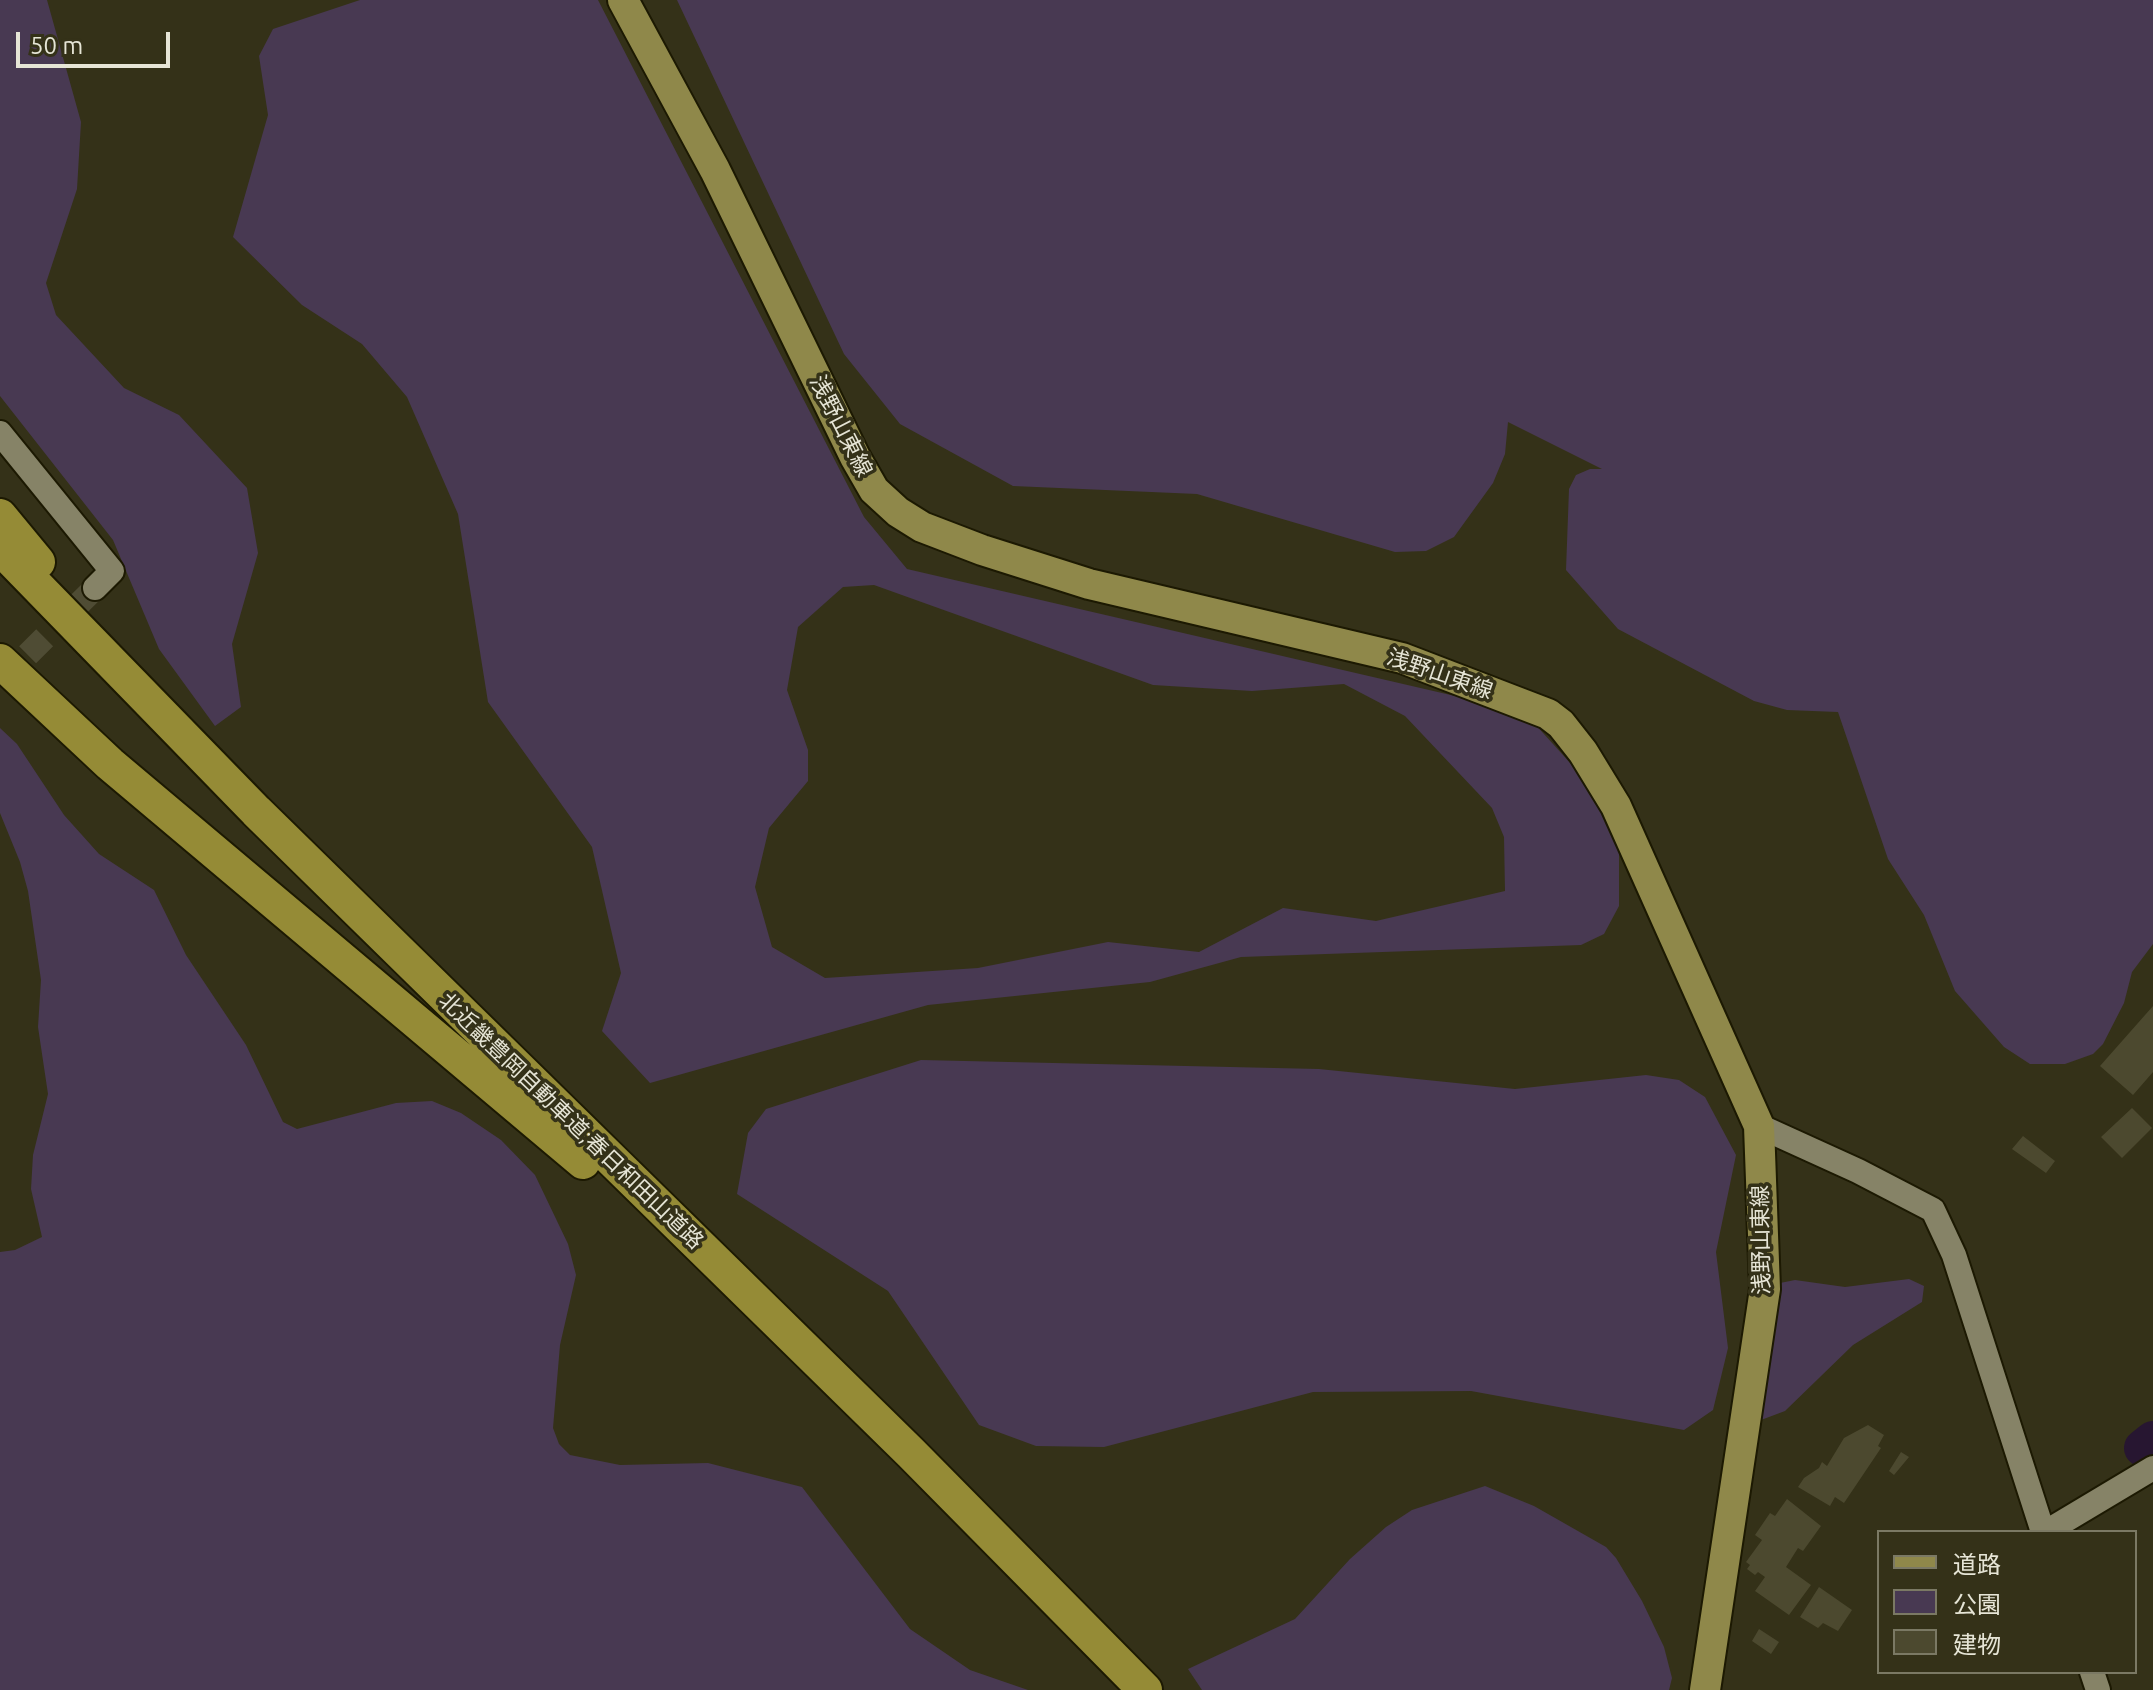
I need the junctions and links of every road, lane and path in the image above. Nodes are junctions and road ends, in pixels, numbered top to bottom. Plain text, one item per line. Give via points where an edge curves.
1 (623, 0) edge
2 (0, 433) edge
3 (0, 516) edge
4 (0, 548) edge
5 (0, 567) edge
6 (95, 588) tunnel mouth
7 (0, 661) edge
8 (217, 772) junction
9 (1759, 1126) junction
10 (639, 1208) junction
11 (2153, 1468) edge
12 (2043, 1530) edge
13 (2047, 1530) edge
14 (1115, 1690) edge
15 (1145, 1690) edge
16 (1705, 1690) edge

1 - 9 main road, 浅野山東線 via 715,170 874,490 922,527 982,550 1089,584 1402,658 1548,714 1583,752 1616,806
2 - 6 street via 112,571
3 - 8 highway
4 - 8 highway, 北近畿豊岡自動車道;春日和田山道路
5 - 10 highway, 北近畿豊岡自動車道;春日和田山道路 via 245,820
7 - 10 highway via 110,764
8 - 15 highway, 北近畿豊岡自動車道;春日和田山道路
9 - 12 street via 1933,1210 1954,1255
9 - 16 main road, 浅野山東線 via 1765,1289
10 - 14 highway, 北近畿豊岡自動車道;春日和田山道路 via 899,1463
11 - 13 street

